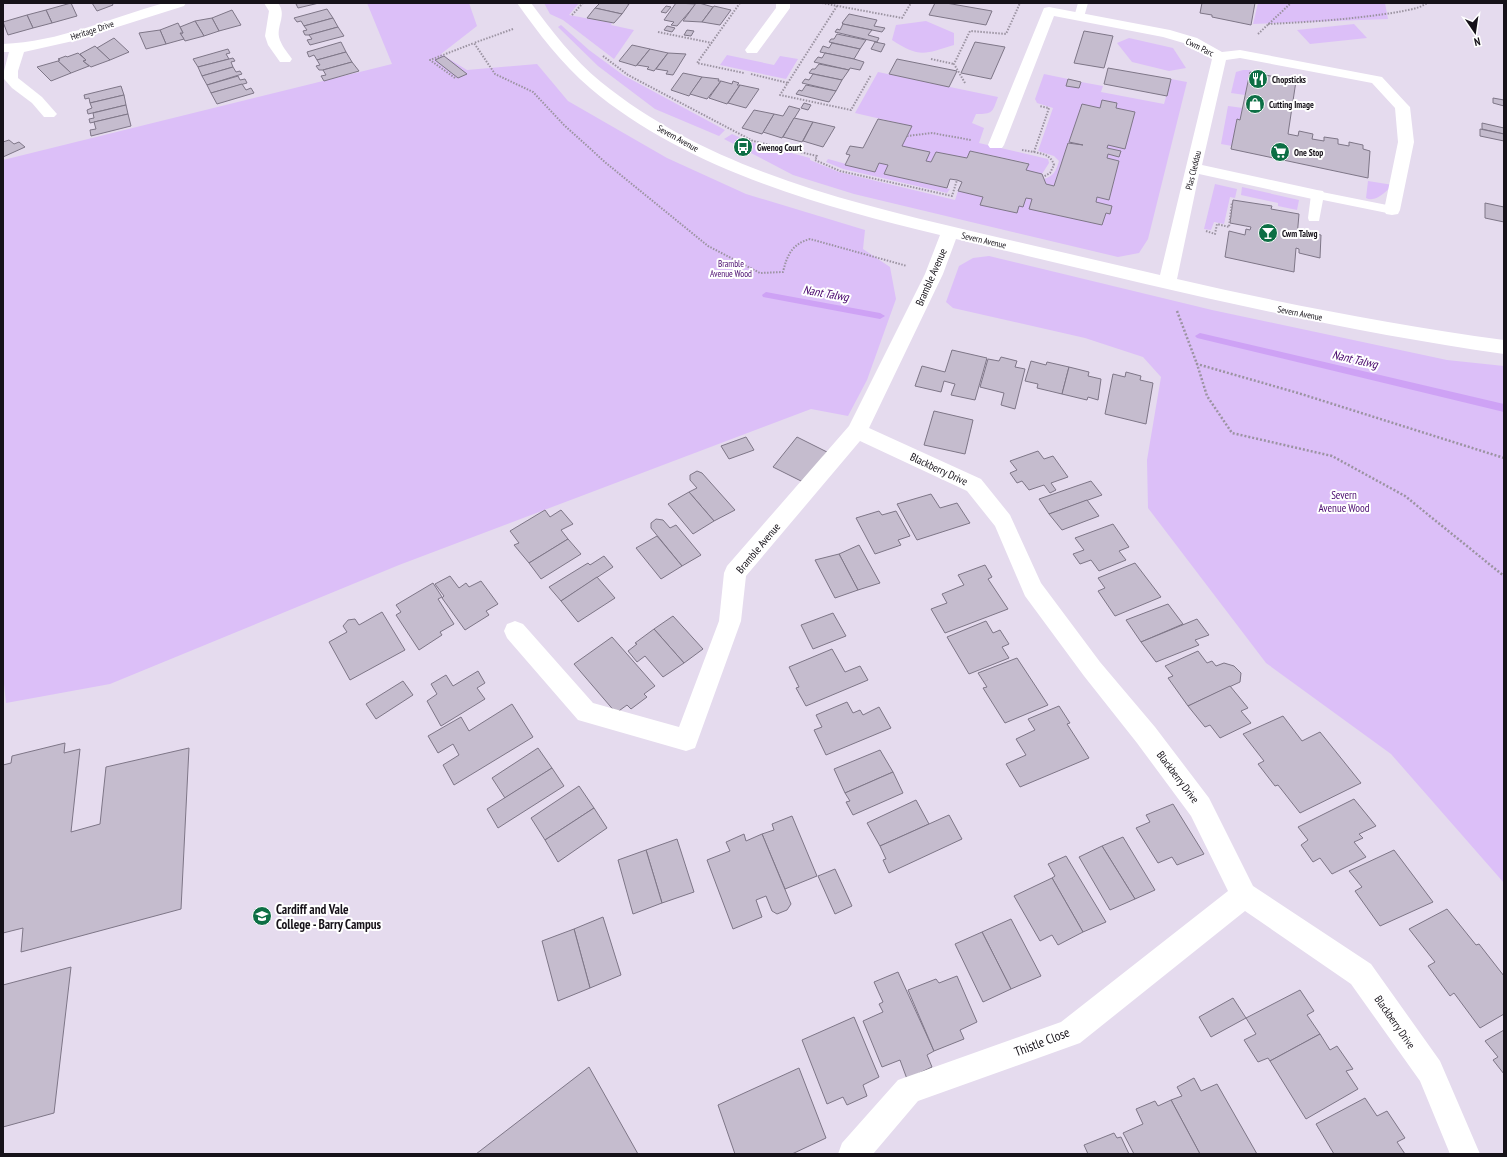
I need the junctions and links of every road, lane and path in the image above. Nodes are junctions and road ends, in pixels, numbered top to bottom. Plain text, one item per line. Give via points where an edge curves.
1 (179, 3) edge
2 (271, 3) edge
3 (524, 3) edge
4 (582, 3) edge
5 (782, 3) edge
6 (822, 3) edge
7 (911, 3) edge
8 (1020, 3) edge
9 (1291, 3) edge
10 (1427, 3) edge
11 (837, 6) junction
12 (1081, 10) edge
13 (572, 14) dead end
14 (535, 21) junction
15 (1268, 24) junction
16 (658, 32) dead end
17 (474, 43) junction
18 (712, 43) dead end
19 (18, 47) junction
20 (3, 48) edge
21 (752, 50) dead end
22 (598, 52) dead end
23 (1240, 54) junction
24 (1220, 57) junction
25 (285, 59) dead end
26 (931, 59) dead end
27 (954, 64) junction
28 (871, 75) dead end
29 (455, 78) dead end
30 (965, 83) dead end
31 (49, 114) dead end
32 (907, 136) dead end
33 (976, 141) dead end
34 (996, 145) dead end
35 (1034, 152) dead end
36 (1194, 168) junction
37 (1043, 176) dead end
38 (957, 180) dead end
39 (1317, 195) junction
40 (1232, 199) dead end
41 (1392, 210) joint
42 (1314, 218) dead end
43 (950, 232) junction
44 (1211, 232) dead end
45 (934, 274) junction
46 (1167, 283) junction
47 (1504, 347) edge
48 (1197, 364) junction
49 (857, 431) junction
50 (1504, 458) edge
51 (1504, 576) edge
52 (515, 631) dead end
53 (1244, 895) junction
54 (853, 1154) edge
55 (1466, 1154) edge

1 - 19 street, Heritage Drive via 66,38
2 - 25 street via 277,10 272,38
3 - 14 street, Severn Avenue
4 - 13 path
5 - 21 street via 783,8
6 - 11 path
7 - 11 path via 902,18
8 - 27 path via 1006,34 970,31
9 - 15 path
10 - 15 path via 1391,14 1345,20
11 - 28 path via 780,95 851,110
12 - 24 street, Cwm Parc via 1192,41
12 - 34 street, Cwm Parc via 1049,11
14 - 17 path
14 - 43 street, Severn Avenue via 562,53 608,94 652,124 714,157 746,172 844,205
15 - 23 path
16 - 18 path
17 - 29 path via 430,60
17 - 45 path via 495,74 533,92 564,125 653,203 708,246 760,273 783,272 787,254 799,241 810,239
19 - 20 street, Heritage Drive
19 - 31 street via 11,79 37,100
22 - 38 path via 628,75 754,141 817,156 815,160 840,171 952,196
23 - 24 street, Cwm Parc
23 - 41 street, Cwm Parc via 1377,80 1402,107 1406,142
24 - 36 street, Plas Cleddau
26 - 27 path
27 - 30 path
32 - 33 path via 936,132
35 - 37 path via 1052,159 1054,165 1050,173
36 - 39 street
36 - 46 street, Plas Cleddau via 1178,225
39 - 41 lane
39 - 42 lane
40 - 44 path via 1228,227 1217,224 1215,234
43 - 45 street, Bramble Avenue
43 - 46 street, Severn Avenue
45 - 49 street, Bramble Avenue
46 - 47 street, Severn Avenue via 1350,323
46 - 48 path
48 - 50 path
48 - 51 path via 1206,396 1232,433 1332,456 1405,496
49 - 52 street, Bramble Avenue via 735,573 730,621 686,740 586,712
49 - 53 street, Blackberry Drive via 974,484 1002,521 1033,589 1200,807
53 - 54 street, Thistle Close via 1070,1034 908,1090
53 - 55 street, Blackberry Drive via 1361,974 1430,1071

